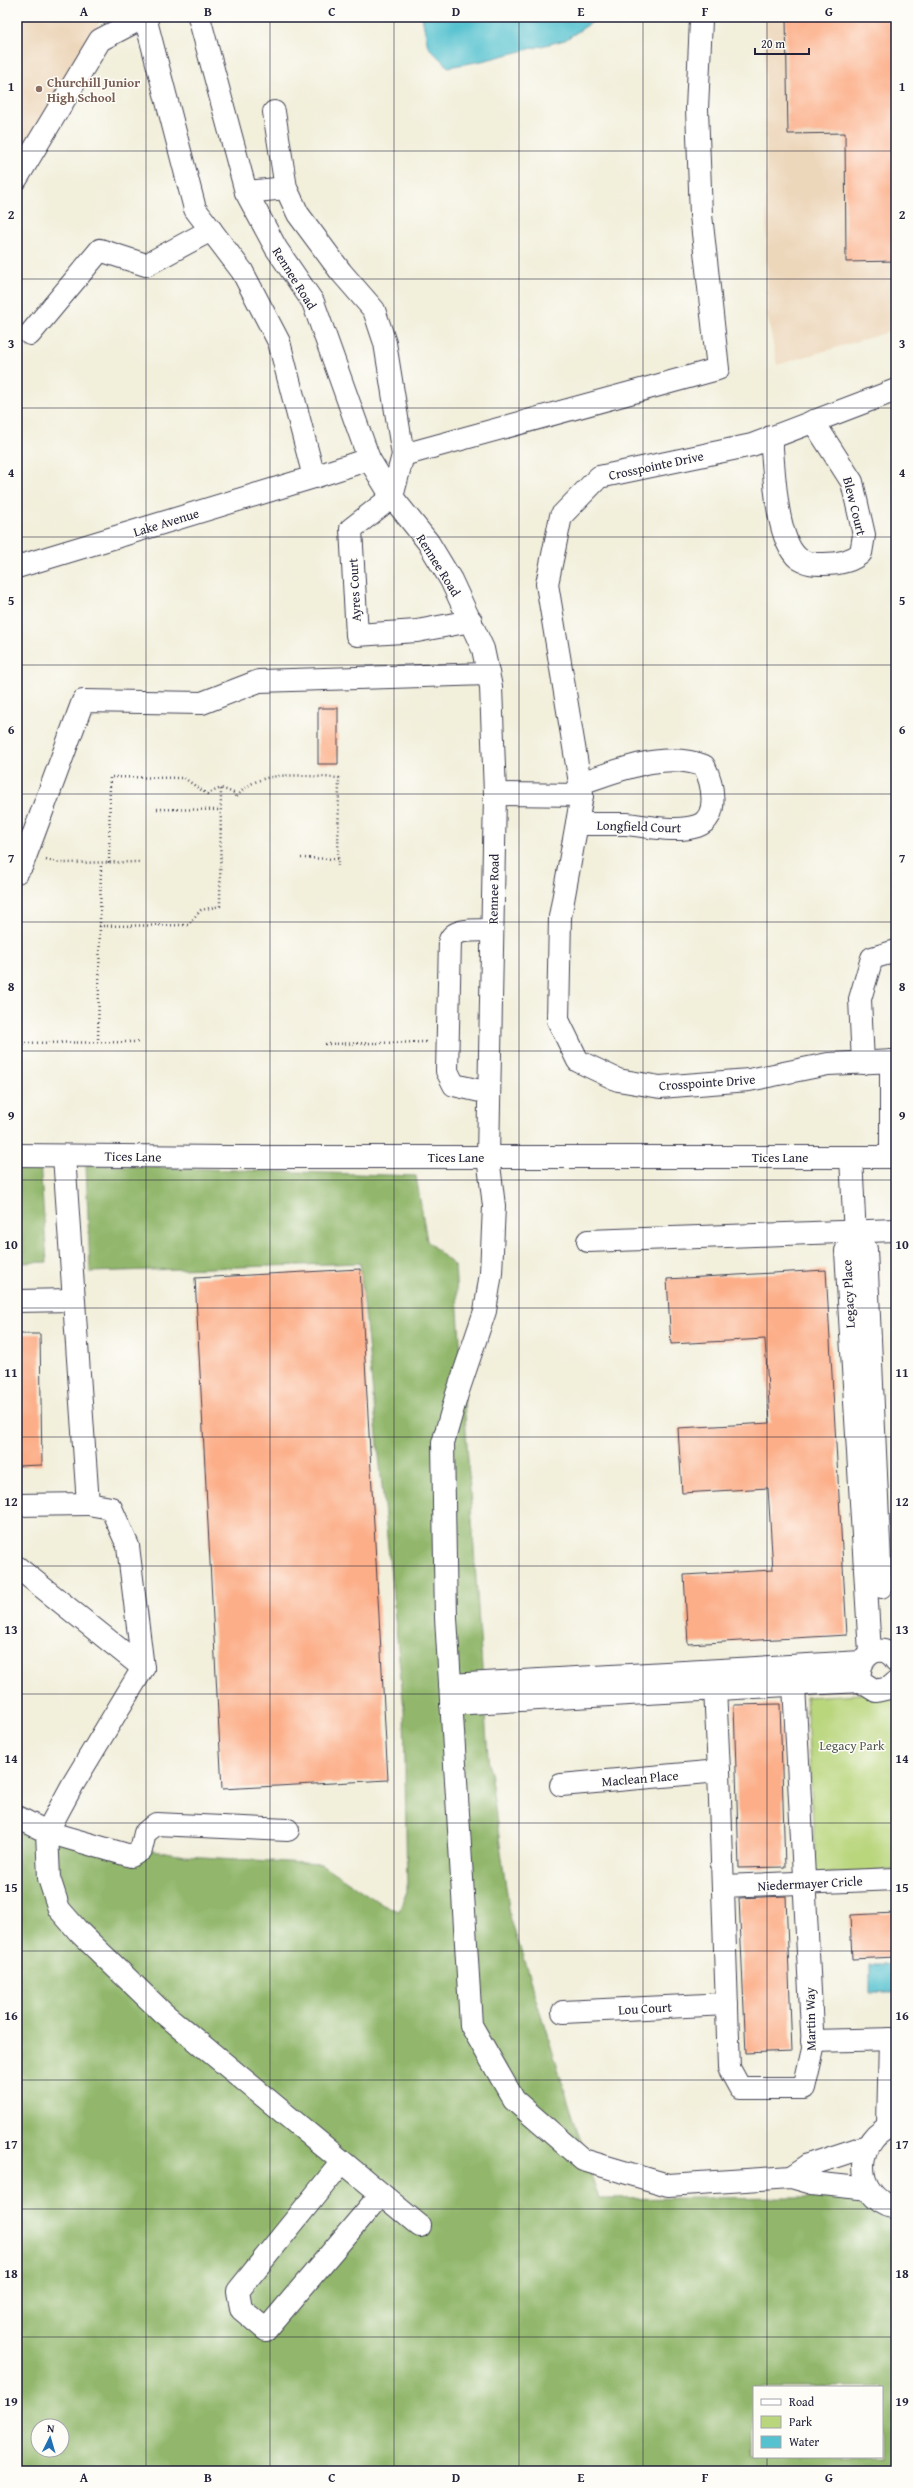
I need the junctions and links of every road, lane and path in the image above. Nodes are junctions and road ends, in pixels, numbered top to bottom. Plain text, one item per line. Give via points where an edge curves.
1 (144, 17) edge
2 (199, 17) edge
3 (701, 20) dead end
4 (274, 112) dead end
5 (17, 178) edge
6 (286, 188) junction
7 (246, 192) junction
8 (211, 230) junction
9 (30, 334) dead end
10 (896, 390) edge
11 (813, 421) junction
12 (771, 437) junction
13 (402, 455) junction
14 (369, 459) junction
15 (314, 477) junction
16 (392, 497) junction
17 (17, 567) edge
18 (471, 621) junction
19 (488, 674) junction
20 (221, 788) junction
21 (581, 789) junction
22 (495, 794) junction
23 (157, 809) dead end
24 (221, 810) junction
25 (577, 824) junction
26 (301, 858) dead end
27 (338, 859) junction
28 (141, 862) dead end
29 (109, 863) junction
30 (21, 864) edge
31 (101, 864) junction
32 (338, 866) dead end
33 (99, 926) junction
34 (492, 930) junction
35 (896, 951) edge
36 (138, 1042) dead end
37 (448, 1042) junction
38 (17, 1043) edge
39 (98, 1043) junction
40 (324, 1044) dead end
41 (893, 1061) edge
42 (862, 1063) junction
43 (489, 1093) junction
44 (17, 1155) edge
45 (64, 1156) junction
46 (488, 1157) junction
47 (851, 1157) junction
48 (893, 1157) edge
49 (896, 1230) edge
50 (855, 1234) junction
51 (588, 1241) dead end
52 (72, 1300) junction
53 (17, 1301) edge
54 (88, 1504) junction
55 (17, 1506) edge
56 (17, 1567) edge
57 (880, 1661) edge
58 (142, 1668) junction
59 (687, 1681) junction
60 (896, 1682) edge
61 (794, 1685) junction
62 (714, 1689) junction
63 (450, 1695) junction
64 (719, 1771) junction
65 (561, 1784) dead end
66 (17, 1817) edge
67 (288, 1830) dead end
68 (47, 1832) junction
69 (896, 1879) edge
70 (804, 1884) junction
71 (723, 1886) junction
72 (727, 2004) junction
73 (563, 2012) dead end
74 (893, 2039) edge
75 (812, 2041) junction
76 (892, 2125) edge
77 (867, 2146) junction
78 (342, 2162) junction
79 (791, 2177) junction
80 (869, 2189) junction
81 (381, 2194) junction
82 (896, 2208) edge
83 (420, 2226) dead end

1 - 5 street via 100,40
1 - 8 street via 195,209
2 - 7 street, Rennee Road
3 - 13 street via 697,109 701,214 718,369
4 - 6 street
6 - 7 street
6 - 13 street via 298,214 341,272 374,310 385,343
7 - 14 street, Rennee Road via 276,248 313,302
8 - 9 street via 146,265 100,250
8 - 15 street via 242,271 279,342
10 - 11 street, Crosspointe Drive
11 - 12 street, Crosspointe Drive
11 - 12 street, Blew Court via 852,482 864,535 861,553 857,556 830,564 812,564 797,556 783,533
12 - 21 street, Crosspointe Drive via 752,445 599,477 561,516 547,584
13 - 16 street
14 - 15 street, Lake Avenue
14 - 16 street, Rennee Road
15 - 17 street, Lake Avenue
16 - 18 street, Rennee Road via 428,542 451,580
16 - 18 street, Ayres Court via 351,529 357,635 417,631
18 - 19 street, Rennee Road via 483,649
19 - 22 street, Rennee Road via 491,687
19 - 30 street via 259,681 202,703 83,701
20 - 24 path
20 - 27 path via 234,793 236,798 246,787 258,780 271,777 340,778
20 - 29 path via 208,794 184,778 110,777
21 - 22 street
21 - 25 street, Crosspointe Drive
21 - 25 street, Longfield Court via 642,764 674,759 695,762 704,766 710,776 712,808 702,824 696,827
22 - 34 street, Rennee Road
23 - 24 path
24 - 33 path via 220,906 201,910 188,925
25 - 42 street, Crosspointe Drive via 560,916 558,1020 578,1061 618,1080 660,1087 749,1080 828,1064
26 - 27 path
27 - 32 path
28 - 29 path
29 - 31 path
30 - 31 path
31 - 33 path
33 - 39 path
34 - 37 street via 459,932 451,937
34 - 43 street, Rennee Road
35 - 42 street via 872,958 860,999
36 - 39 path
37 - 40 path
37 - 43 street via 447,1071 451,1082 466,1089
38 - 39 path
41 - 42 street, Crosspointe Drive
41 - 48 street
43 - 46 street, Rennee Road
44 - 45 street, Tices Lane
45 - 46 street, Tices Lane
45 - 52 street
46 - 47 street, Tices Lane
46 - 63 street, Rennee Road via 494,1206 488,1296 443,1443
47 - 48 street, Tices Lane
47 - 50 street
49 - 50 street
50 - 51 street
50 - 57 street, Legacy Place via 866,1249
52 - 53 street
52 - 54 street
54 - 55 street
54 - 58 street via 111,1508 128,1546
56 - 58 street
57 - 59 street
57 - 60 street via 876,1691 889,1688
57 - 61 street
58 - 68 street
59 - 62 street
59 - 63 street
61 - 62 street
61 - 70 street, Martin Way
62 - 64 street, Martin Way
63 - 79 street, Rennee Road via 471,2025 514,2100 583,2160 668,2185
64 - 65 street, Maclean Place
64 - 71 street, Martin Way
66 - 68 street
67 - 68 street via 156,1824 145,1833 141,1850 131,1856
68 - 78 street via 49,1878 59,1909 79,1932 162,2012
69 - 70 street, Niedermayer Cricle
70 - 71 street, Niedermayer Cricle
70 - 75 street, Martin Way
71 - 72 street, Martin Way
72 - 73 street, Lou Court
72 - 75 street, Martin Way via 729,2068 740,2088 804,2088 813,2049
74 - 75 street
74 - 76 street
76 - 77 street via 876,2134
77 - 79 street via 809,2165
77 - 80 street via 862,2168
78 - 81 street
78 - 81 street via 238,2291 241,2309 266,2330
79 - 80 street via 812,2183
80 - 82 street via 878,2199
81 - 83 street

